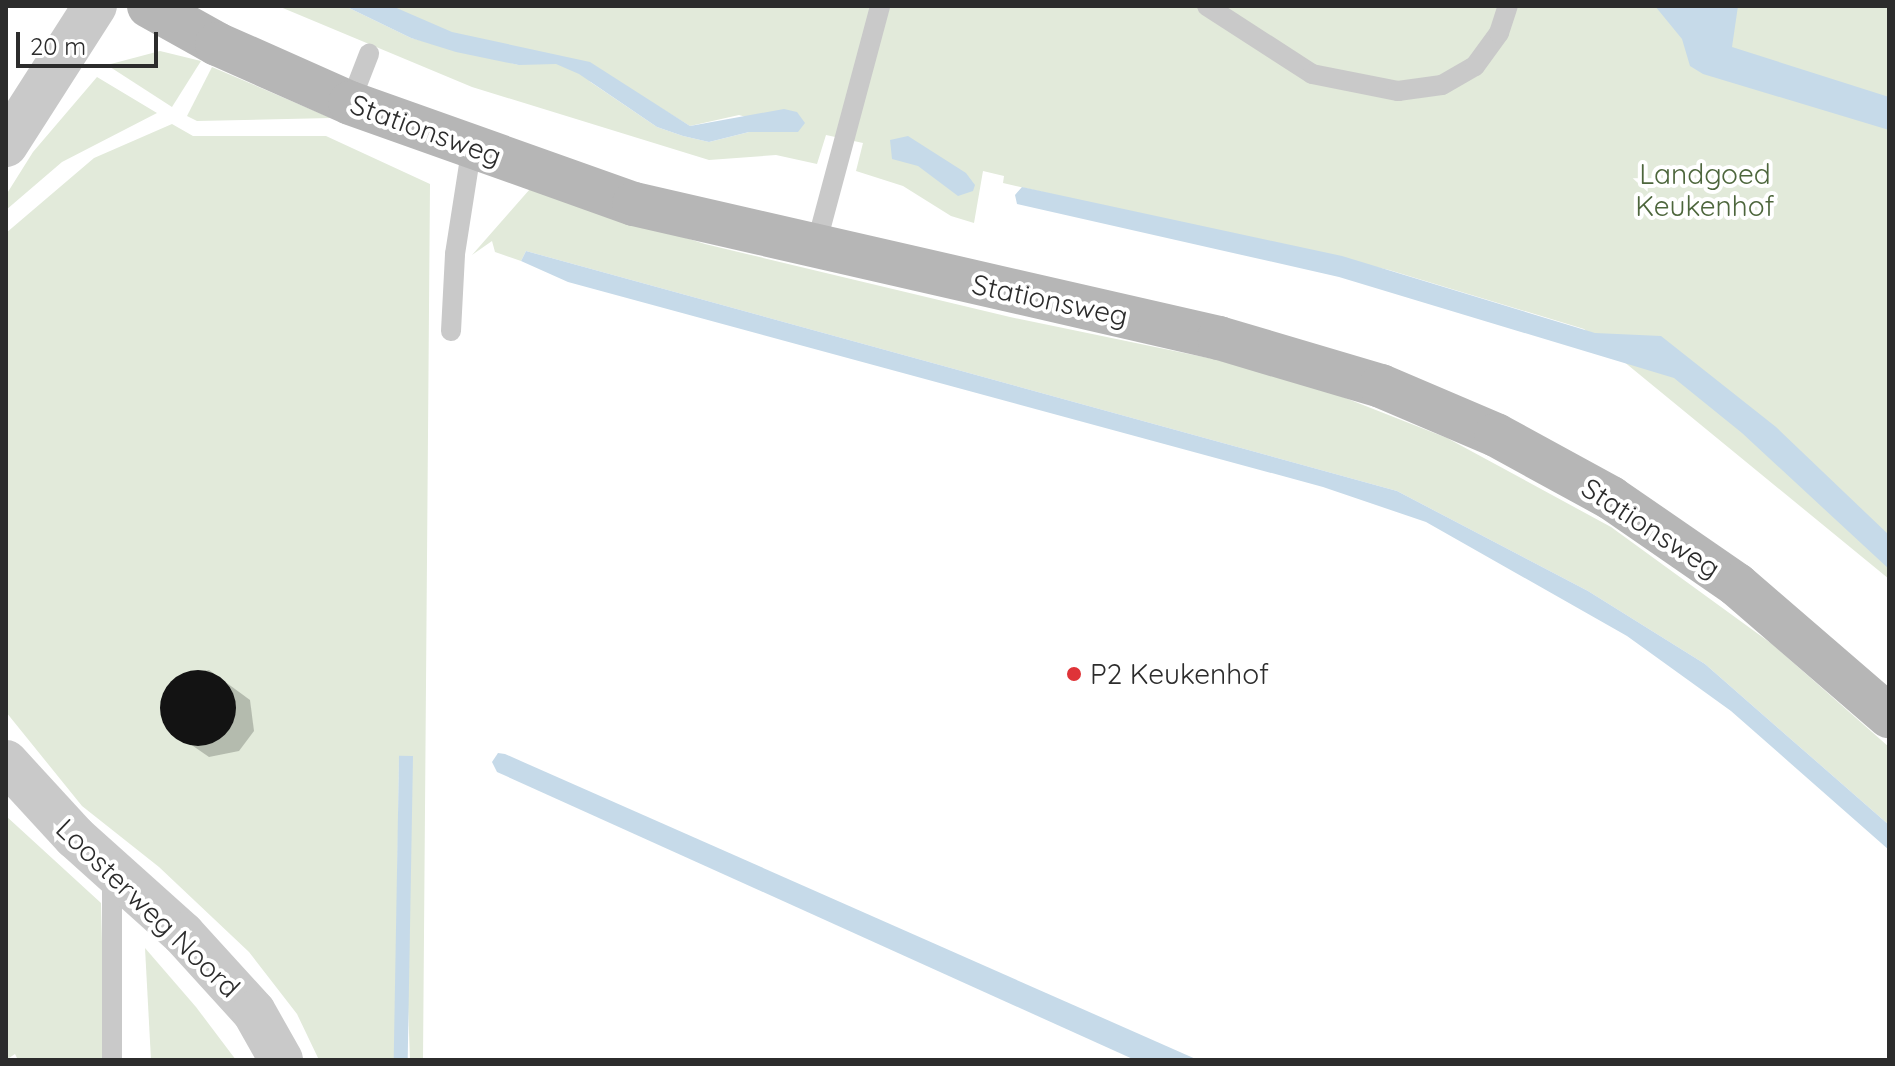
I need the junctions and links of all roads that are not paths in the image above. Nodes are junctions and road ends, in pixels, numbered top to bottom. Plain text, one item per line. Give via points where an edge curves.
1 (95, 6) edge
2 (149, 6) edge
3 (880, 6) edge
4 (1207, 6) edge
5 (1508, 6) edge
6 (369, 54) dead end
7 (350, 103) junction
8 (6, 145) edge
9 (472, 146) junction
10 (815, 249) junction
11 (451, 331) dead end
12 (1889, 716) edge
13 (6, 762) edge
14 (112, 871) junction
15 (112, 1060) edge
16 (281, 1060) edge

1 - 8 street
2 - 7 main road, Stationsweg via 217,44
3 - 10 lane
4 - 5 lane via 1312,74 1398,91 1442,85 1475,66 1499,33
6 - 7 lane
7 - 9 main road, Stationsweg
9 - 10 main road, Stationsweg via 634,204
9 - 11 lane via 455,254
10 - 12 main road, Stationsweg via 1219,338 1381,386 1496,435 1611,498 1737,585
13 - 14 street, Loosterweg Noord
14 - 15 lane
14 - 16 street, Loosterweg Noord via 183,934 243,1001

